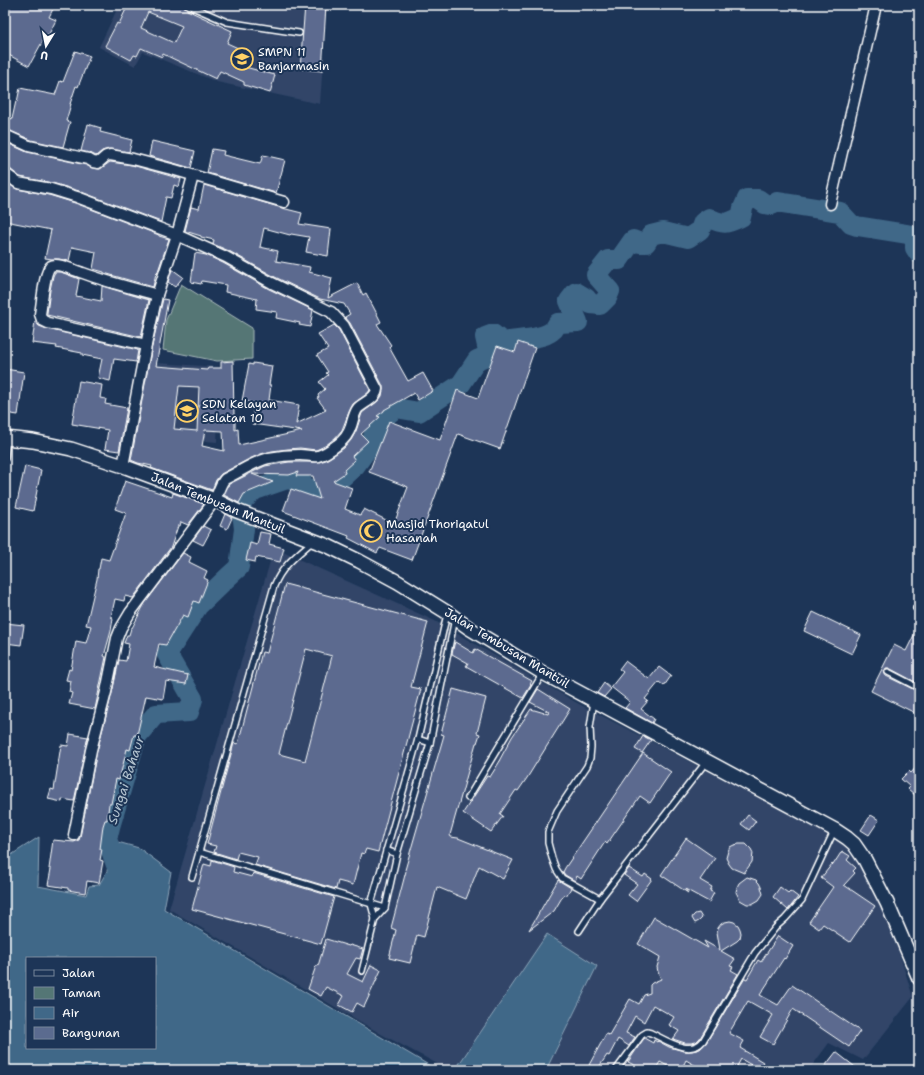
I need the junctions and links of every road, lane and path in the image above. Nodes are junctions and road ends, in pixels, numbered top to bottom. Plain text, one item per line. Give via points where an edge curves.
1 (188, 5) edge
2 (876, 5) edge
3 (299, 32) dead end
4 (5, 135) edge
5 (5, 174) edge
6 (193, 176) junction
7 (284, 202) dead end
8 (830, 204) dead end
9 (177, 235) junction
10 (157, 295) junction
11 (146, 345) junction
12 (6, 438) edge
13 (5, 458) edge
14 (123, 466) junction
15 (215, 500) junction
16 (313, 541) junction
17 (451, 616) junction
18 (888, 672) dead end
19 (543, 673) junction
20 (919, 688) edge
21 (594, 700) junction
22 (418, 739) junction
23 (430, 743) junction
24 (707, 761) junction
25 (468, 798) dead end
26 (835, 830) junction
27 (74, 835) dead end
28 (386, 850) junction
29 (199, 852) junction
30 (397, 854) junction
31 (192, 877) dead end
32 (600, 899) junction
33 (371, 904) junction
34 (385, 908) junction
35 (375, 919) junction
36 (579, 931) dead end
37 (362, 971) dead end
38 (919, 978) edge
39 (616, 1070) edge

1 - 3 lane via 227,22
2 - 8 street
4 - 6 street via 29,146 93,162 98,163 110,155
5 - 9 street via 18,183 77,197
6 - 7 street
6 - 9 street
9 - 10 street
9 - 15 street via 226,257 332,312 344,326 377,389 373,397 357,409 348,433 338,445 318,456 282,456 261,460 222,481
10 - 11 street
10 - 11 street via 62,266 49,267 46,274 40,314 42,320
11 - 14 street
12 - 13 lane
12 - 14 street, Jalan Tembusan Mantuil via 71,449
14 - 15 street, Jalan Tembusan Mantuil
15 - 16 street, Jalan Tembusan Mantuil
15 - 27 street via 121,628 91,750
16 - 17 street, Jalan Tembusan Mantuil via 398,582
16 - 29 lane via 288,563 274,586
17 - 19 street, Jalan Tembusan Mantuil
17 - 22 lane
17 - 23 lane
18 - 20 lane
19 - 21 street, Jalan Tembusan Mantuil
19 - 25 lane
21 - 24 street, Jalan Tembusan Mantuil
21 - 32 lane via 590,727 590,758 557,810 548,832 548,843 556,869 562,878
22 - 23 lane
22 - 28 lane
23 - 30 lane
24 - 26 street, Jalan Tembusan Mantuil
24 - 32 lane
26 - 38 street, Jalan Tembusan Mantuil via 854,844 865,860 887,903
26 - 39 lane via 802,900 756,953 700,1045 683,1048 651,1033 644,1033
28 - 30 lane
28 - 33 lane
29 - 31 lane
29 - 33 lane
30 - 34 lane
32 - 36 lane
33 - 34 lane
33 - 35 lane
34 - 35 lane
35 - 37 lane

